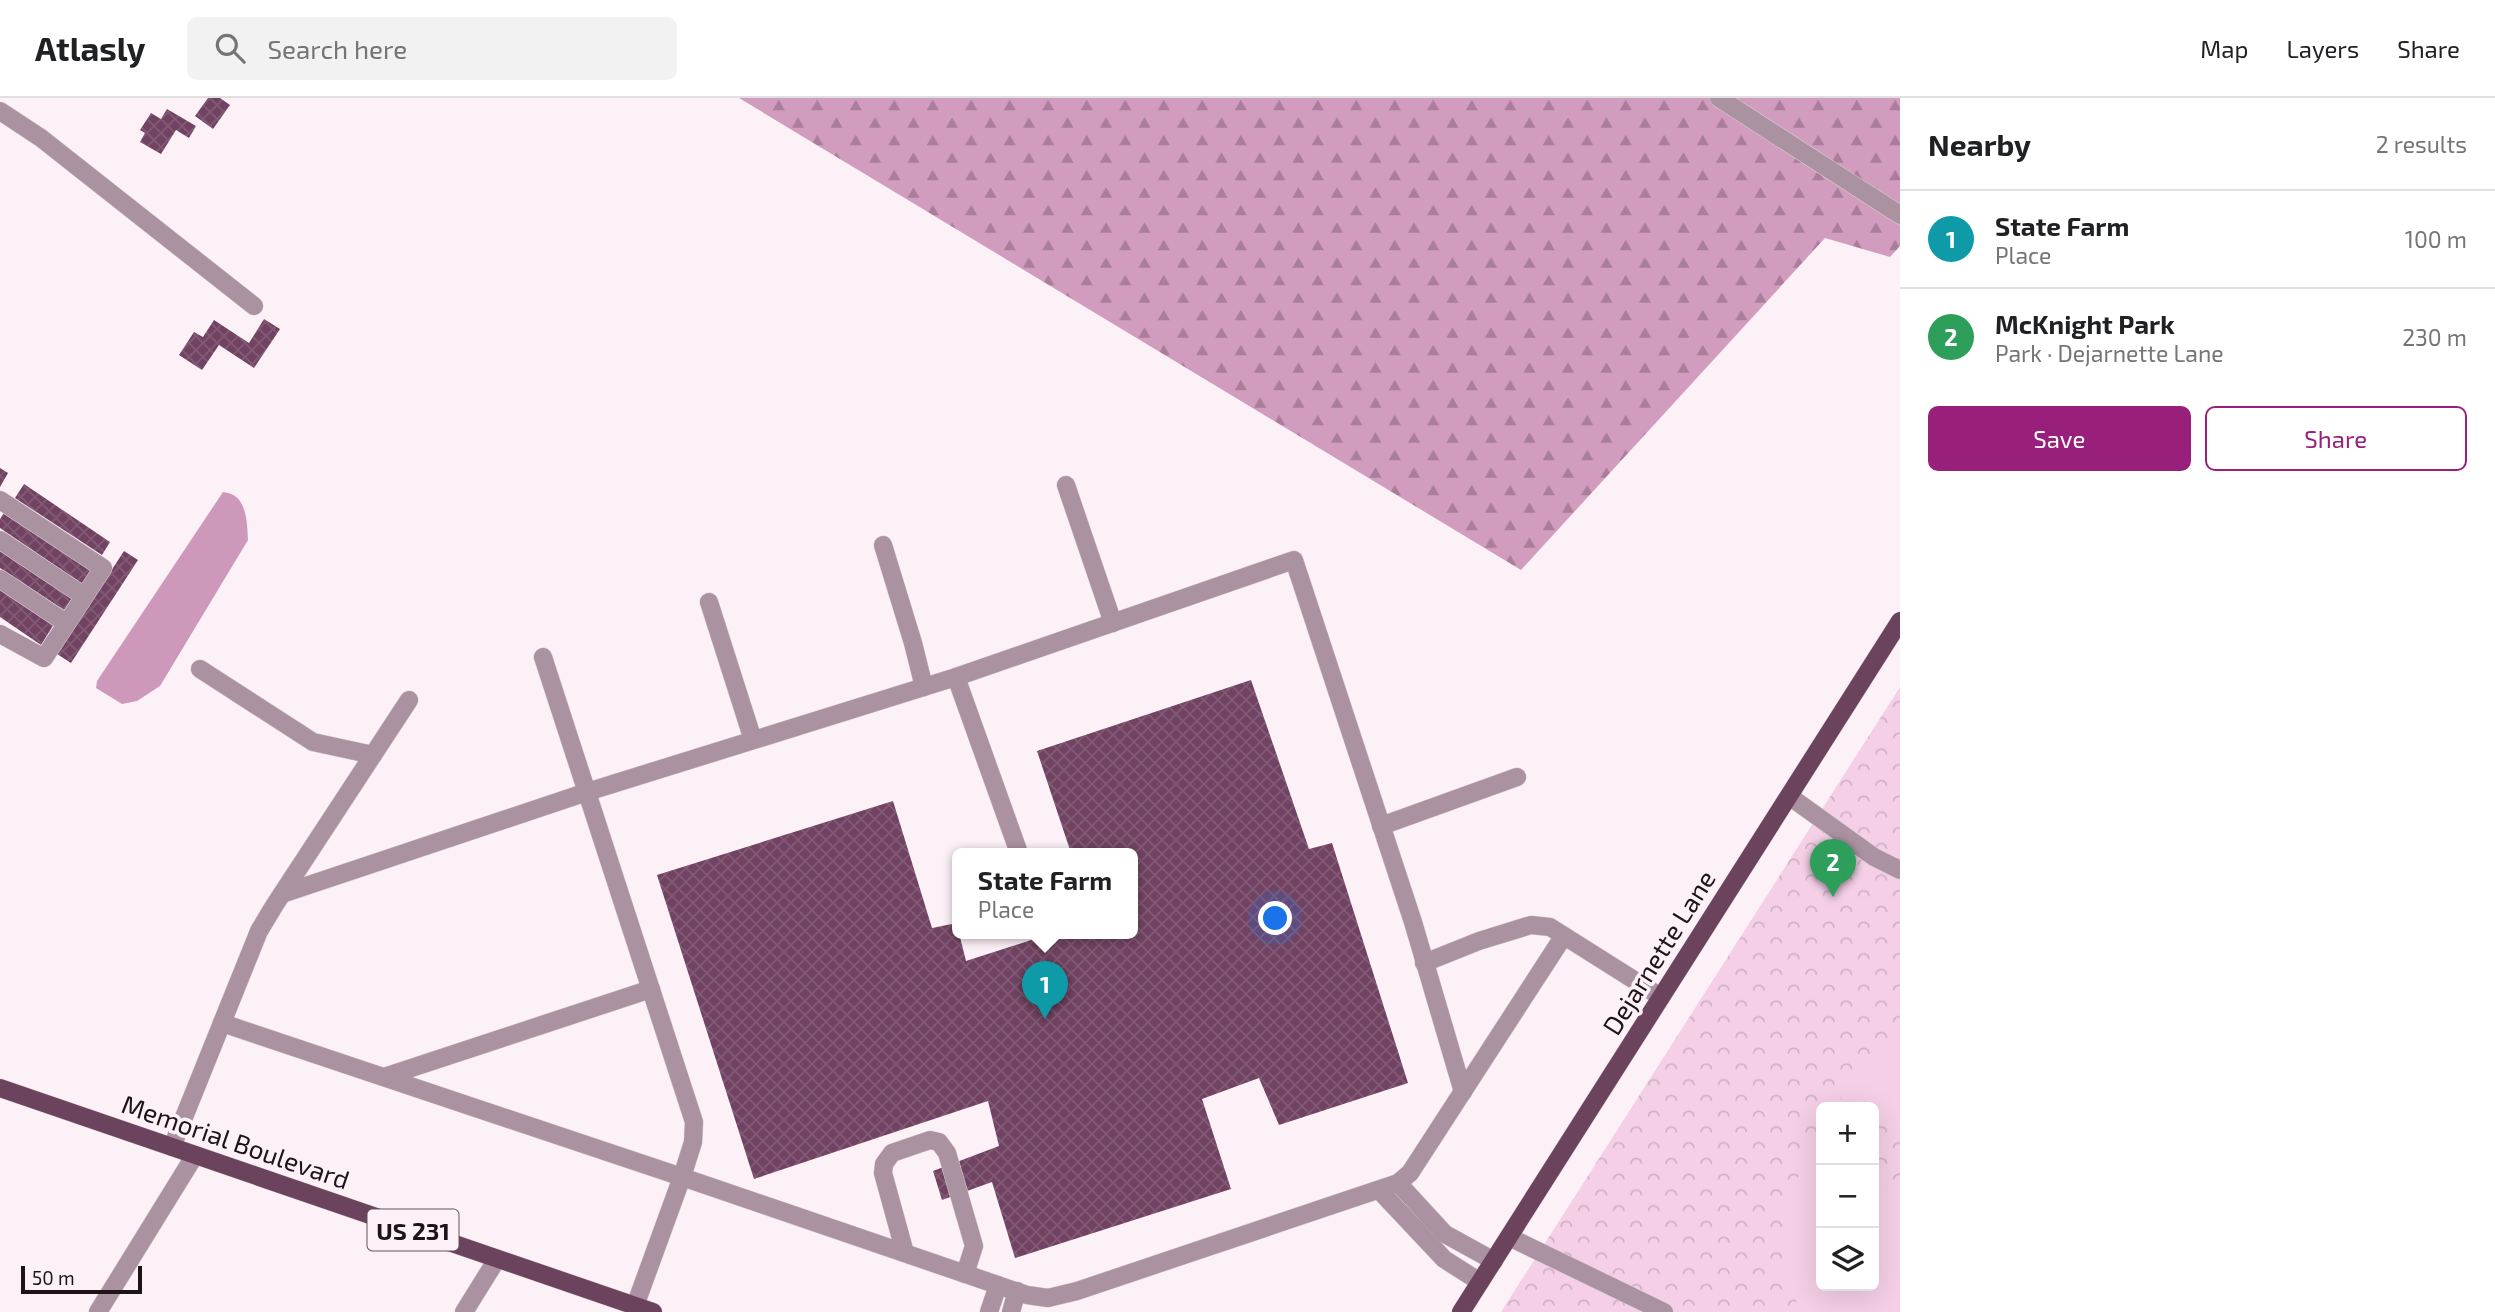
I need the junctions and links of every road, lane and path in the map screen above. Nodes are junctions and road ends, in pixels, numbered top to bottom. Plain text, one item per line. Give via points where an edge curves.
1 (1719, 98) edge
2 (0, 111) edge
3 (1900, 215) edge
4 (254, 306) dead end
5 (1066, 485) dead end
6 (0, 500) edge
7 (0, 540) edge
8 (883, 545) dead end
9 (0, 579) edge
10 (84, 596) junction
11 (709, 602) dead end
12 (1900, 621) edge
13 (66, 623) junction
14 (1112, 623) junction
15 (0, 634) edge
16 (543, 657) dead end
17 (200, 669) dead end
18 (956, 677) junction
19 (924, 687) junction
20 (410, 700) dead end
21 (753, 740) junction
22 (373, 755) junction
23 (1517, 777) dead end
24 (587, 792) junction
25 (1789, 796) junction
26 (1381, 826) junction
27 (1017, 848) edge
28 (1900, 870) edge
29 (282, 894) junction
30 (1563, 937) junction
31 (1424, 963) junction
32 (650, 989) junction
33 (1661, 997) junction
34 (222, 1023) junction
35 (384, 1077) junction
36 (0, 1088) edge
37 (1463, 1092) junction
38 (172, 1147) junction
39 (195, 1155) junction
40 (682, 1177) junction
41 (1398, 1183) junction
42 (1380, 1191) junction
43 (1509, 1237) junction
44 (905, 1253) junction
45 (497, 1259) junction
46 (1494, 1261) junction
47 (965, 1273) junction
48 (1480, 1283) junction
49 (998, 1285) junction
50 (1017, 1292) junction
51 (635, 1306) junction
52 (99, 1312) edge
53 (464, 1312) edge
54 (653, 1312) edge
55 (989, 1312) edge
56 (1011, 1312) edge
57 (1461, 1312) edge
58 (1664, 1312) edge

1 - 3 street
2 - 4 street via 48,143
5 - 14 street
6 - 10 street via 103,568
7 - 10 street
8 - 19 street
9 - 13 street
10 - 13 street
11 - 21 street
12 - 25 main road, Dejarnette Lane
13 - 15 street via 44,658
14 - 18 street
14 - 26 street via 1294,560
16 - 24 street
17 - 22 street via 313,742
18 - 19 street
18 - 27 street
19 - 21 street
20 - 22 street
21 - 24 street
22 - 29 street
23 - 26 street
24 - 29 street
24 - 32 street
25 - 28 street via 1874,857
25 - 33 main road, Dejarnette Lane
26 - 31 street
29 - 34 street via 260,931
30 - 31 street via 1550,927 1531,925
30 - 33 street
30 - 37 street
31 - 37 street
32 - 35 street
32 - 40 street via 694,1122
33 - 43 main road, Dejarnette Lane
34 - 35 street
34 - 38 street
35 - 40 street
36 - 38 main road, Memorial Boulevard / US 231
37 - 41 street via 1410,1173
38 - 39 main road, Memorial Boulevard / US 231
39 - 45 main road, Memorial Boulevard / US 231
39 - 52 street
40 - 44 street
40 - 51 street
41 - 42 street
41 - 46 street via 1445,1234
42 - 48 street via 1444,1259
42 - 50 street via 1077,1291 1048,1298
43 - 46 main road, Dejarnette Lane
43 - 58 street
44 - 47 street
44 - 47 street via 884,1164 892,1153 930,1140 939,1142 947,1153 974,1246
45 - 51 main road, Memorial Boulevard / US 231
45 - 53 street
46 - 48 main road, Dejarnette Lane
47 - 49 street
48 - 57 main road, Dejarnette Lane
49 - 50 street
49 - 55 street
50 - 56 street
51 - 54 main road, Memorial Boulevard / US 231

